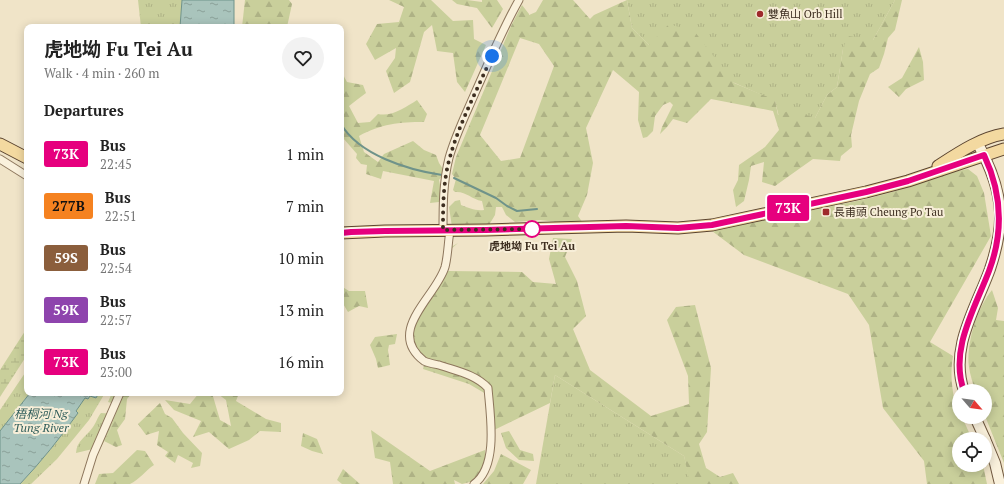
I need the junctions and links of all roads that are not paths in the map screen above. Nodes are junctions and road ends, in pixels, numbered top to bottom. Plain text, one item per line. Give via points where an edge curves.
1 (519, 0) edge
2 (1004, 134) edge
3 (0, 144) edge
4 (978, 144) junction
5 (1004, 149) edge
6 (984, 155) junction
7 (24, 156) edge
8 (0, 159) edge
9 (928, 173) junction
10 (24, 174) edge
11 (446, 231) junction
12 (344, 233) edge
13 (962, 384) edge
14 (119, 396) edge
15 (992, 456) edge
16 (84, 484) edge
17 (474, 484) edge
18 (1000, 484) edge

1 - 11 street via 506,23 453,148 444,197
2 - 4 main road
3 - 7 main road
4 - 6 street
4 - 9 main road via 964,149
5 - 6 main road
6 - 9 main road
6 - 13 street via 999,202 999,234 990,270 965,330 960,368
8 - 10 street
9 - 11 main road via 866,192 712,225 678,228 626,226
11 - 12 main road
11 - 17 street via 445,268 434,289 414,316 410,346 425,361 468,374 482,381 488,388 491,446 485,469
14 - 16 street via 92,455
15 - 18 street

